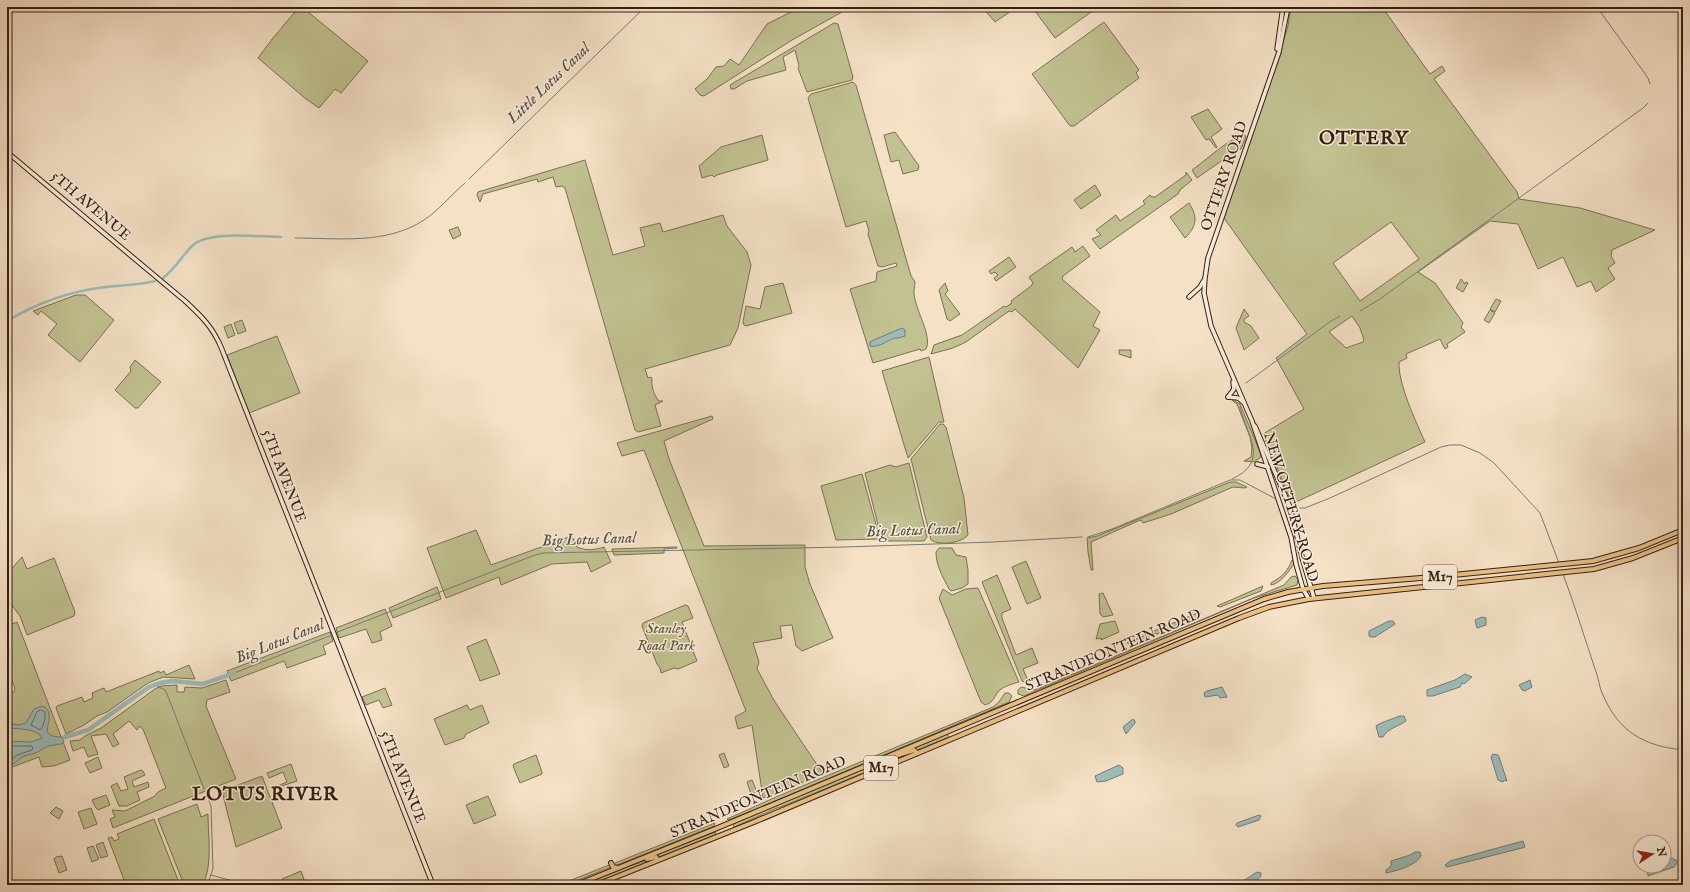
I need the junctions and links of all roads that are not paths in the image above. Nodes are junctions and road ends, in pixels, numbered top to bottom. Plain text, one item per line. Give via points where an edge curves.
1 (1283, 7) edge
2 (1288, 7) edge
3 (1273, 68) junction
4 (7, 152) edge
5 (1205, 278) junction
6 (1204, 293) joint
7 (1189, 297) dead end
8 (1230, 370) junction
9 (1245, 405) junction
10 (1252, 421) junction
11 (1258, 464) dead end
12 (1269, 468) junction
13 (1683, 530) edge
14 (1683, 538) edge
15 (1311, 588) junction
16 (1303, 589) junction
17 (1314, 598) junction
18 (1309, 599) junction
19 (917, 753) junction
20 (882, 759) junction
21 (658, 860) junction
22 (610, 863) dead end
23 (620, 867) junction
24 (433, 885) edge
25 (576, 885) edge
26 (596, 885) edge

1 - 3 main road, OTTERY ROAD
2 - 3 main road, OTTERY ROAD via 1283,36
3 - 5 main road, OTTERY ROAD via 1208,258
4 - 24 main road, 5TH AVENUE via 203,317 216,336
5 - 6 main road, OTTERY ROAD
5 - 7 main road
6 - 8 main road, NEW OTTERY ROAD via 1211,326
8 - 9 main road, NEW OTTERY ROAD
8 - 9 main road via 1234,387 1228,397 1238,398
9 - 10 main road, NEW OTTERY ROAD
10 - 12 main road, NEW OTTERY ROAD
10 - 15 main road, NEW OTTERY ROAD via 1290,506
11 - 12 main road
12 - 16 main road, NEW OTTERY ROAD via 1291,537
13 - 15 main road, STRANDFONTEIN ROAD / M17 via 1618,555 1593,561
14 - 17 main road, STRANDFONTEIN ROAD / M17 via 1618,563 1594,569
15 - 16 main road, STRANDFONTEIN ROAD / M17
15 - 17 main road, NEW OTTERY ROAD
16 - 18 main road, NEW OTTERY ROAD
16 - 20 main road, STRANDFONTEIN ROAD / M17 via 1253,603
17 - 18 main road, STRANDFONTEIN ROAD / M17
18 - 19 main road, STRANDFONTEIN ROAD / M17 via 1274,606 1239,618
19 - 20 main road via 912,750
19 - 21 main road, STRANDFONTEIN ROAD / M17
20 - 23 main road, STRANDFONTEIN ROAD / M17
21 - 23 main road via 655,857
21 - 26 main road, STRANDFONTEIN ROAD / M17
22 - 23 main road via 613,867
23 - 25 main road, STRANDFONTEIN ROAD / M17

